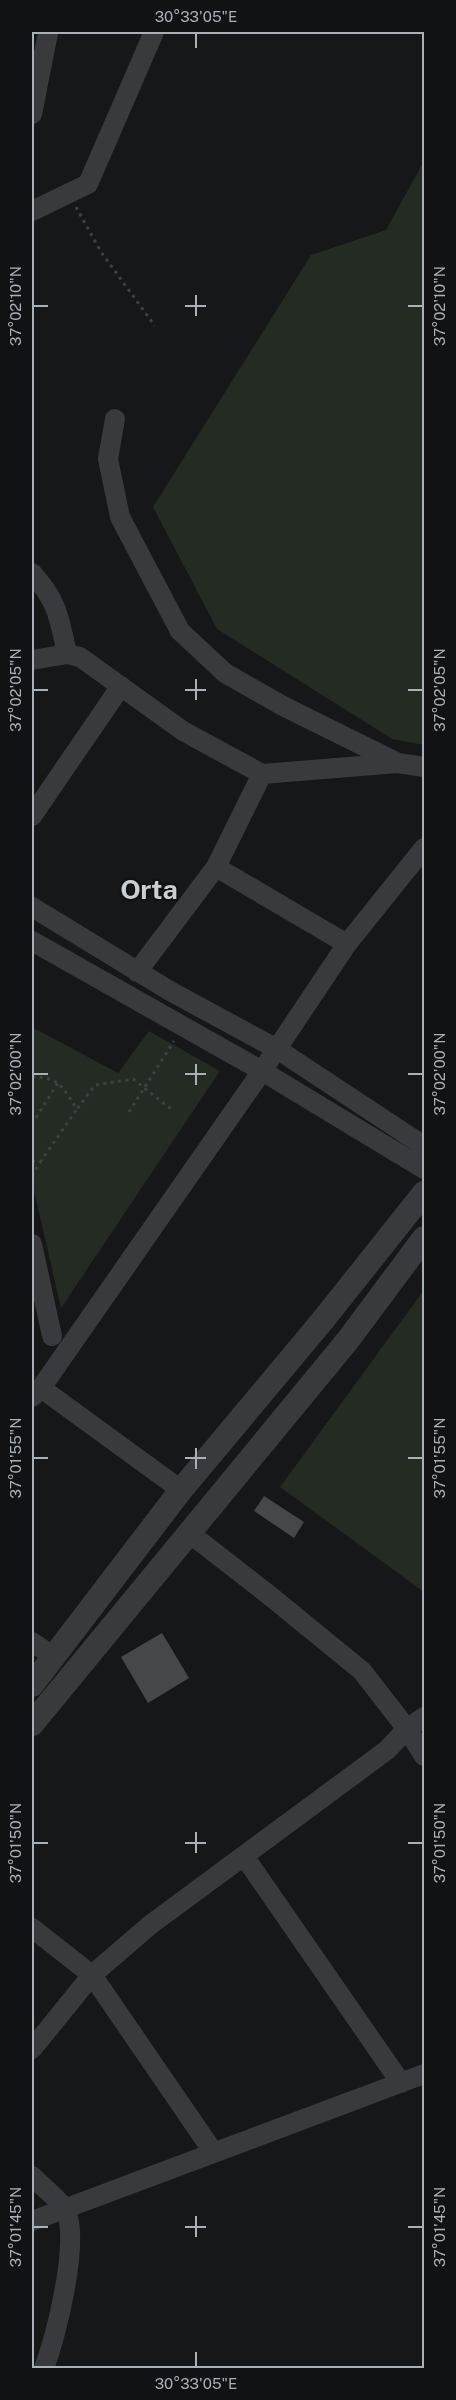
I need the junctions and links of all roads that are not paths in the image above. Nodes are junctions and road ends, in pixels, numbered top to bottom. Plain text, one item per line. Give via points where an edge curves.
1 (154, 32) edge
2 (43, 33) edge
3 (32, 114) edge
4 (32, 211) edge
5 (116, 419) dead end
6 (32, 573) edge
7 (67, 654) junction
8 (32, 660) edge
9 (121, 686) junction
10 (398, 763) junction
11 (424, 767) edge
12 (262, 774) junction
13 (32, 816) edge
14 (424, 848) edge
15 (216, 867) junction
16 (32, 908) edge
17 (32, 941) edge
18 (346, 944) junction
19 (137, 972) junction
20 (277, 1049) junction
21 (262, 1071) junction
22 (424, 1146) edge
23 (424, 1169) edge
24 (424, 1193) edge
25 (424, 1238) edge
26 (32, 1244) edge
27 (52, 1336) dead end
28 (36, 1393) edge
29 (181, 1490) junction
30 (188, 1532) junction
31 (32, 1642) edge
32 (54, 1657) junction
33 (32, 1684) edge
34 (424, 1717) edge
35 (32, 1724) edge
36 (407, 1729) junction
37 (424, 1756) edge
38 (244, 1856) junction
39 (32, 1928) edge
40 (92, 1976) junction
41 (32, 2049) edge
42 (424, 2074) edge
43 (401, 2083) junction
44 (214, 2153) junction
45 (32, 2176) edge
46 (65, 2209) junction
47 (32, 2221) edge
48 (44, 2368) edge

1 - 4 street via 88,184
2 - 3 street
5 - 10 street via 108,459 120,517 180,631 225,673
6 - 7 street via 47,590 58,612
7 - 8 street
7 - 9 street via 80,657
9 - 12 street via 183,731
9 - 13 street
10 - 11 street
10 - 12 street
12 - 15 street
14 - 18 street
15 - 18 street
15 - 19 street
16 - 19 street
17 - 21 street
18 - 20 street
19 - 20 street
20 - 21 street
20 - 22 street
21 - 23 street
21 - 28 street
24 - 29 street
25 - 30 street via 348,1340
26 - 27 street
28 - 29 street
29 - 32 street
30 - 35 street
30 - 36 street via 362,1671
31 - 32 street
32 - 33 street
34 - 36 street
36 - 37 street
36 - 38 street via 387,1750
38 - 40 street via 150,1925
38 - 43 street
39 - 40 street
40 - 41 street
40 - 44 street
42 - 43 street
43 - 44 street
44 - 46 street
45 - 46 street
46 - 47 street
46 - 48 street via 70,2232 67,2274 52,2348

